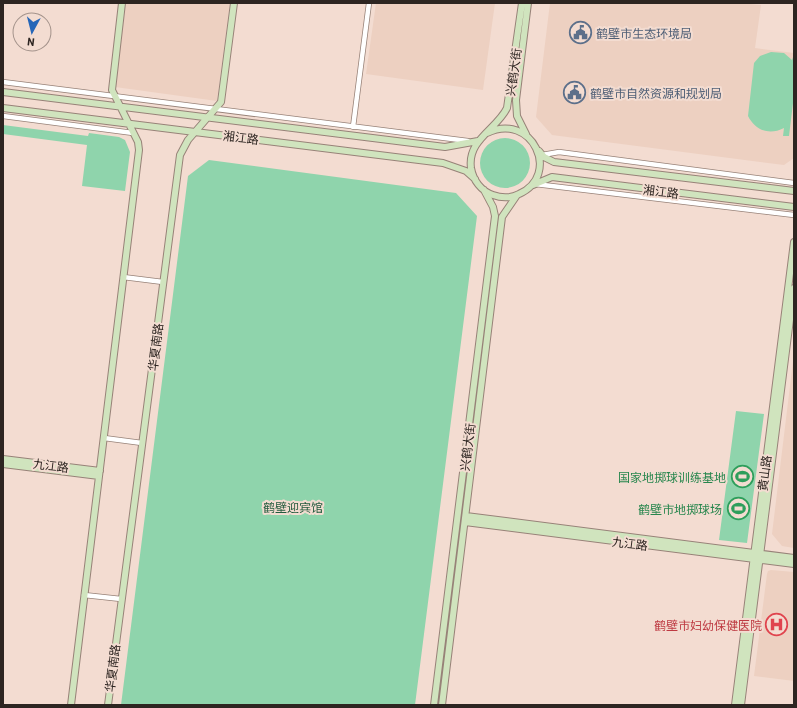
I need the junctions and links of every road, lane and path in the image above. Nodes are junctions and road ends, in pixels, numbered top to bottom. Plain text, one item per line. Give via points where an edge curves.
1 (122, 3) edge
2 (234, 3) edge
3 (369, 3) edge
4 (522, 3) edge
5 (528, 3) edge
6 (3, 82) edge
7 (3, 92) edge
8 (114, 96) junction
9 (119, 107) junction
10 (3, 108) edge
11 (216, 110) junction
12 (3, 116) edge
13 (209, 118) junction
14 (128, 123) junction
15 (353, 127) junction
16 (196, 132) junction
17 (133, 133) junction
18 (487, 133) junction
19 (527, 136) junction
20 (478, 142) junction
21 (537, 148) junction
22 (542, 155) junction
23 (474, 179) junction
24 (794, 183) edge
25 (532, 186) junction
26 (484, 190) junction
27 (794, 191) edge
28 (517, 195) junction
29 (794, 207) edge
30 (794, 215) edge
31 (794, 242) edge
32 (123, 277) junction
33 (163, 282) junction
34 (794, 288) edge
35 (104, 438) junction
36 (142, 443) junction
37 (3, 459) edge
38 (3, 464) edge
39 (99, 473) junction
40 (465, 519) junction
41 (757, 556) junction
42 (794, 558) edge
43 (794, 564) edge
44 (84, 594) junction
45 (122, 599) junction
46 (71, 705) edge
47 (108, 705) edge
48 (434, 705) edge
49 (442, 705) edge
50 (735, 705) edge
51 (741, 705) edge

1 - 8 main road via 111,87
2 - 11 main road, 华夏南路 via 221,102
3 - 15 street
4 - 18 main road, 兴鹤大街 via 507,108 498,123
5 - 19 main road, 兴鹤大街 via 516,105 517,116
6 - 8 street
7 - 9 main road, 湘江路
8 - 9 main road
8 - 11 street
9 - 13 main road, 湘江路
9 - 14 main road
10 - 14 main road, 湘江路
11 - 13 main road, 华夏南路
11 - 15 street
12 - 17 street
13 - 16 main road, 华夏南路
13 - 20 main road, 湘江路 via 445,147
14 - 16 main road, 湘江路
14 - 17 main road
15 - 20 street
16 - 23 main road, 湘江路 via 443,163 466,172
16 - 33 main road, 华夏南路 via 180,155
17 - 32 main road via 139,150
18 - 19 main road via 508,128 518,130
18 - 20 main road
19 - 21 main road
20 - 23 main road via 471,159
21 - 22 main road
21 - 25 main road via 540,169
22 - 24 street via 559,152
22 - 27 main road, 湘江路 via 554,162
23 - 26 main road
25 - 28 main road
25 - 29 main road, 湘江路 via 552,177
25 - 30 street
26 - 28 main road via 503,197
26 - 48 main road, 兴鹤大街 via 495,216
28 - 40 main road, 兴鹤大街 via 502,216
31 - 41 main road, 黄山路
32 - 33 street
32 - 35 main road
33 - 36 main road, 华夏南路
34 - 41 main road, 黄山路
35 - 36 street
35 - 39 main road
36 - 45 main road, 华夏南路
37 - 39 main road, 九江路
38 - 39 main road, 九江路
39 - 44 main road
40 - 41 main road, 九江路
40 - 49 main road, 兴鹤大街
41 - 42 main road, 九江路
41 - 43 main road, 九江路
41 - 50 main road, 黄山路
41 - 51 main road, 黄山路
44 - 45 street
44 - 46 main road
45 - 47 main road, 华夏南路

